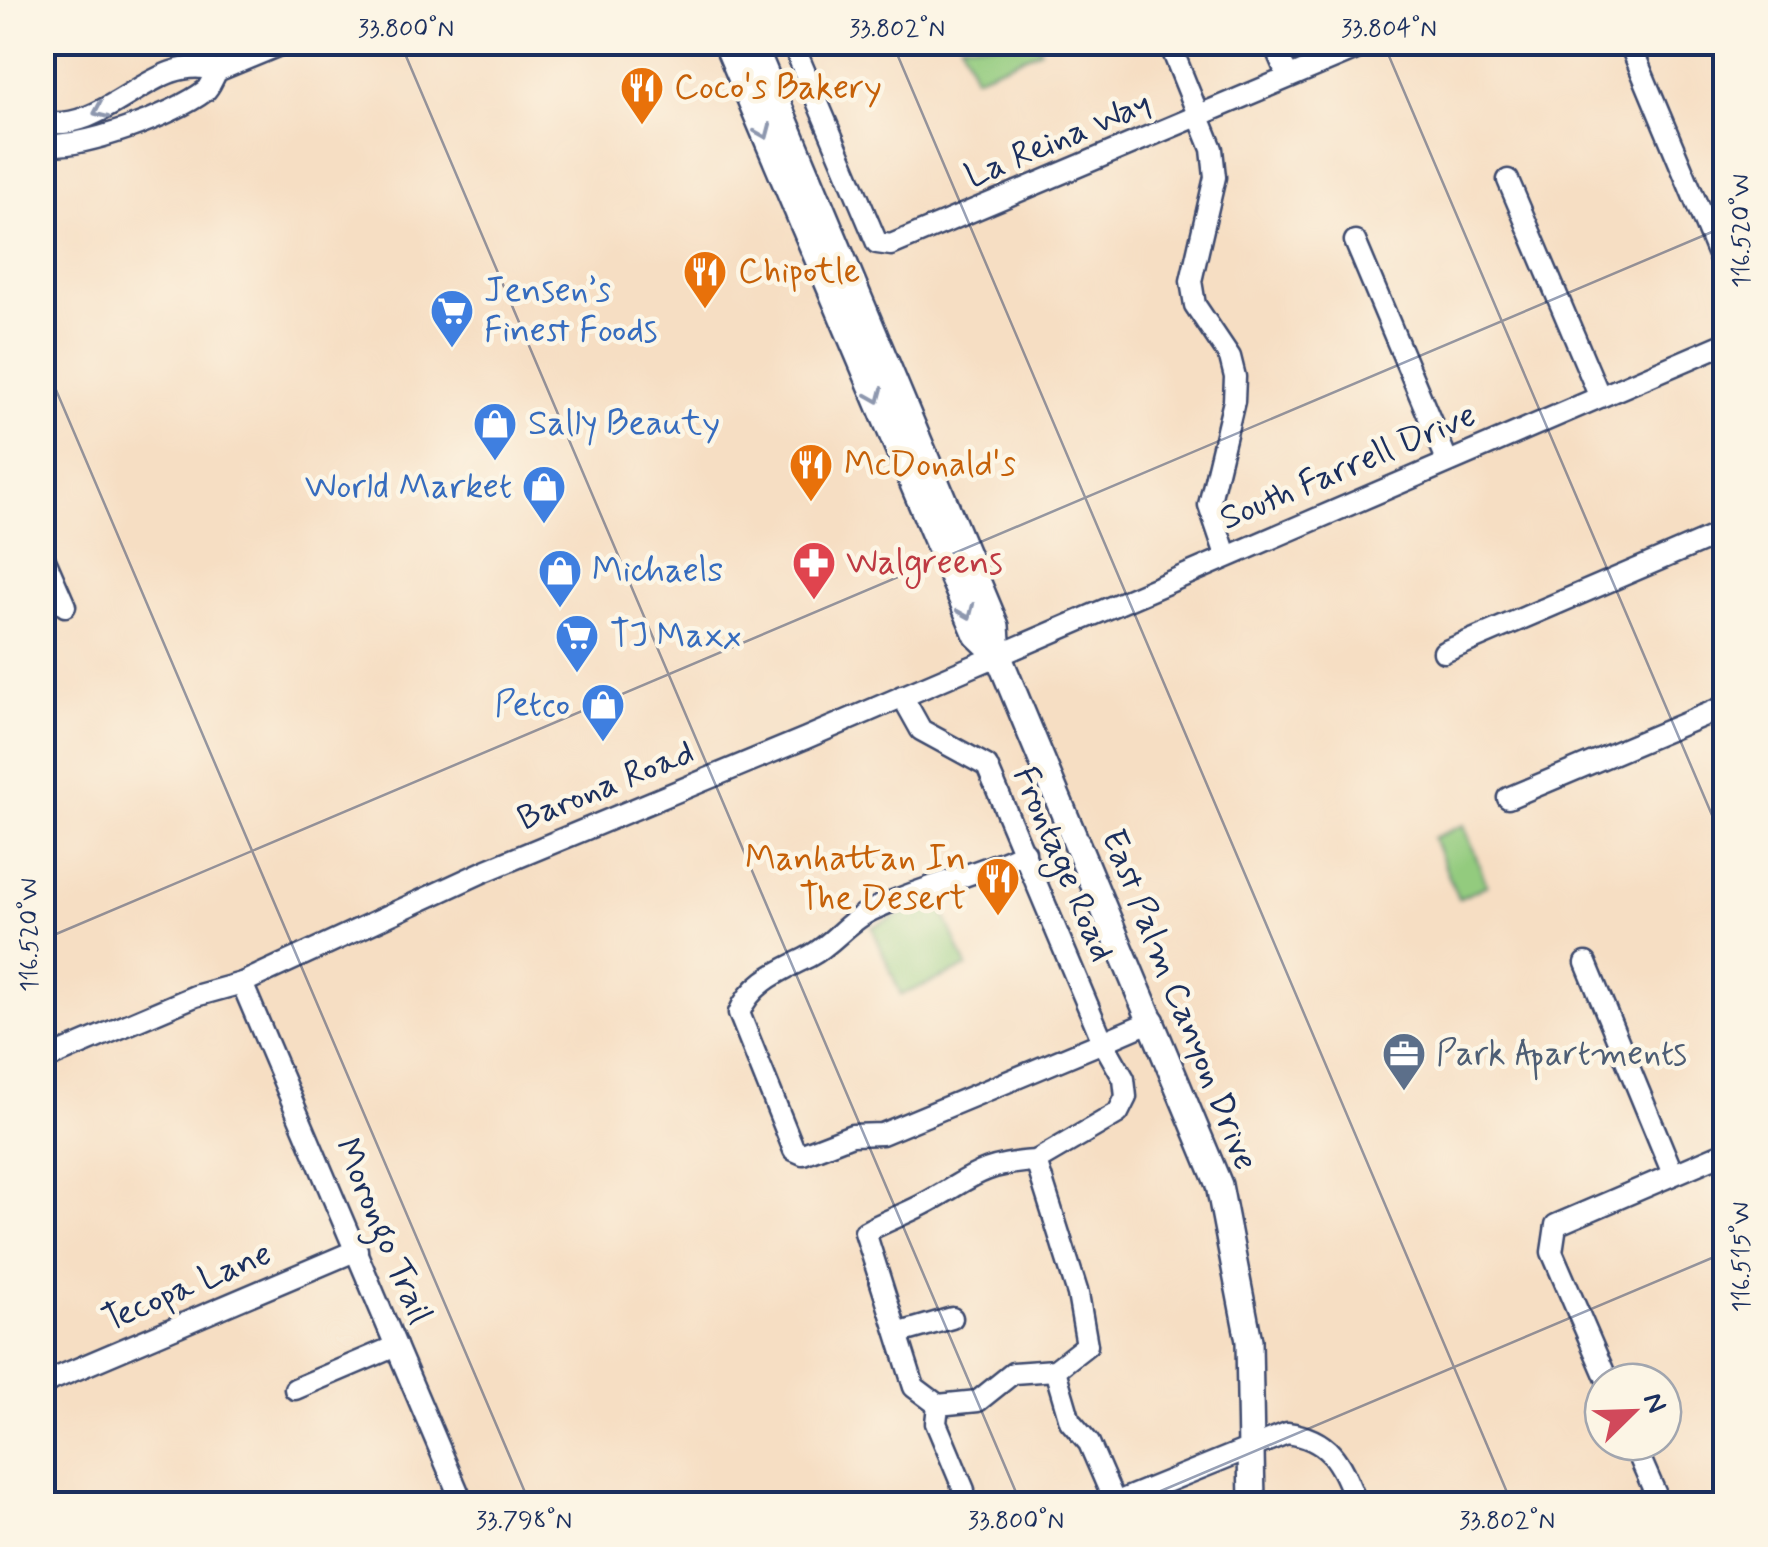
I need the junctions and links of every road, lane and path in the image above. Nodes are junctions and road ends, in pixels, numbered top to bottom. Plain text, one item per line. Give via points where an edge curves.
1 (287, 42) edge
2 (726, 42) edge
3 (752, 42) edge
4 (792, 42) edge
5 (1168, 42) edge
6 (1273, 42) edge
7 (1373, 42) edge
8 (1629, 42) edge
9 (216, 71) junction
10 (1288, 77) junction
11 (134, 93) junction
12 (1199, 116) junction
13 (147, 118) junction
14 (42, 122) edge
15 (42, 144) edge
16 (1508, 180) dead end
17 (1355, 241) dead end
18 (1726, 274) edge
19 (1726, 343) edge
20 (1599, 395) junction
21 (1447, 460) junction
22 (1726, 532) edge
23 (42, 552) edge
24 (1226, 555) junction
25 (65, 606) dead end
26 (1444, 652) dead end
27 (998, 655) junction
28 (902, 696) junction
29 (1726, 706) edge
30 (1508, 798) dead end
31 (1024, 852) junction
32 (1586, 962) dead end
33 (242, 983) junction
34 (1154, 1020) junction
35 (1103, 1042) junction
36 (42, 1061) edge
37 (1726, 1152) edge
38 (1036, 1160) junction
39 (1674, 1174) junction
40 (357, 1250) junction
41 (952, 1318) dead end
42 (900, 1333) junction
43 (396, 1346) junction
44 (1599, 1362) edge
45 (1055, 1370) junction
46 (42, 1384) edge
47 (295, 1388) dead end
48 (938, 1404) junction
49 (1254, 1443) junction
50 (1642, 1462) edge
51 (964, 1490) dead end
52 (463, 1504) edge
53 (1113, 1504) edge
54 (1252, 1504) edge
55 (1357, 1504) edge
56 (1660, 1504) edge

1 - 9 street
2 -> 27 main road, East Palm Canyon Drive via 977,635
3 - 27 main road, East Palm Canyon Drive via 996,626
4 - 12 street, La Reina Way via 877,243 891,245
5 - 12 street
6 - 10 street
7 - 10 street, La Reina Way
8 - 18 street
9 - 11 street via 197,64
9 - 13 street via 208,90
10 - 12 street, La Reina Way
11 - 13 street
11 -> 14 street via 93,116
12 - 24 street via 1215,176 1192,282 1194,305 1230,356 1236,376 1209,506
13 - 15 street via 77,144
16 - 20 street
17 - 21 street
19 - 20 street, South Farrell Drive
20 - 21 street, South Farrell Drive
21 - 24 street, South Farrell Drive
22 - 26 street
23 - 25 street
24 - 27 street, South Farrell Drive
27 - 28 street, Barona Road
27 - 34 main road, East Palm Canyon Drive
28 - 31 street, Frontage Road via 920,730 987,766
28 - 33 street, Barona Road via 486,871
29 - 30 street
31 - 35 street, Frontage Road
31 - 35 street via 868,912 809,957 779,968 743,1003 741,1025 794,1150 803,1154 852,1135 882,1134
32 - 39 street
33 - 36 street, Barona Road
33 - 40 street, Morongo Trail
34 - 35 street
34 - 49 main road, East Palm Canyon Drive via 1202,1136 1230,1230 1249,1341
35 - 38 street, Frontage Road via 1124,1079 1126,1097 1118,1113
37 - 39 street
38 - 42 street via 970,1173 865,1232
38 - 45 street via 1087,1345
39 - 44 street via 1571,1216 1552,1235 1552,1252
40 - 43 street, Morongo Trail
40 - 46 street, Tecopa Lane
41 - 42 street
42 - 48 street via 914,1387
43 - 47 street
43 - 52 street, Morongo Trail
45 - 48 street via 1012,1373 978,1401
45 - 53 street via 1070,1421 1090,1444
48 - 51 street via 936,1423
49 - 53 street
49 - 54 main road, East Palm Canyon Drive
49 - 55 street via 1287,1433 1325,1444
50 - 56 street

